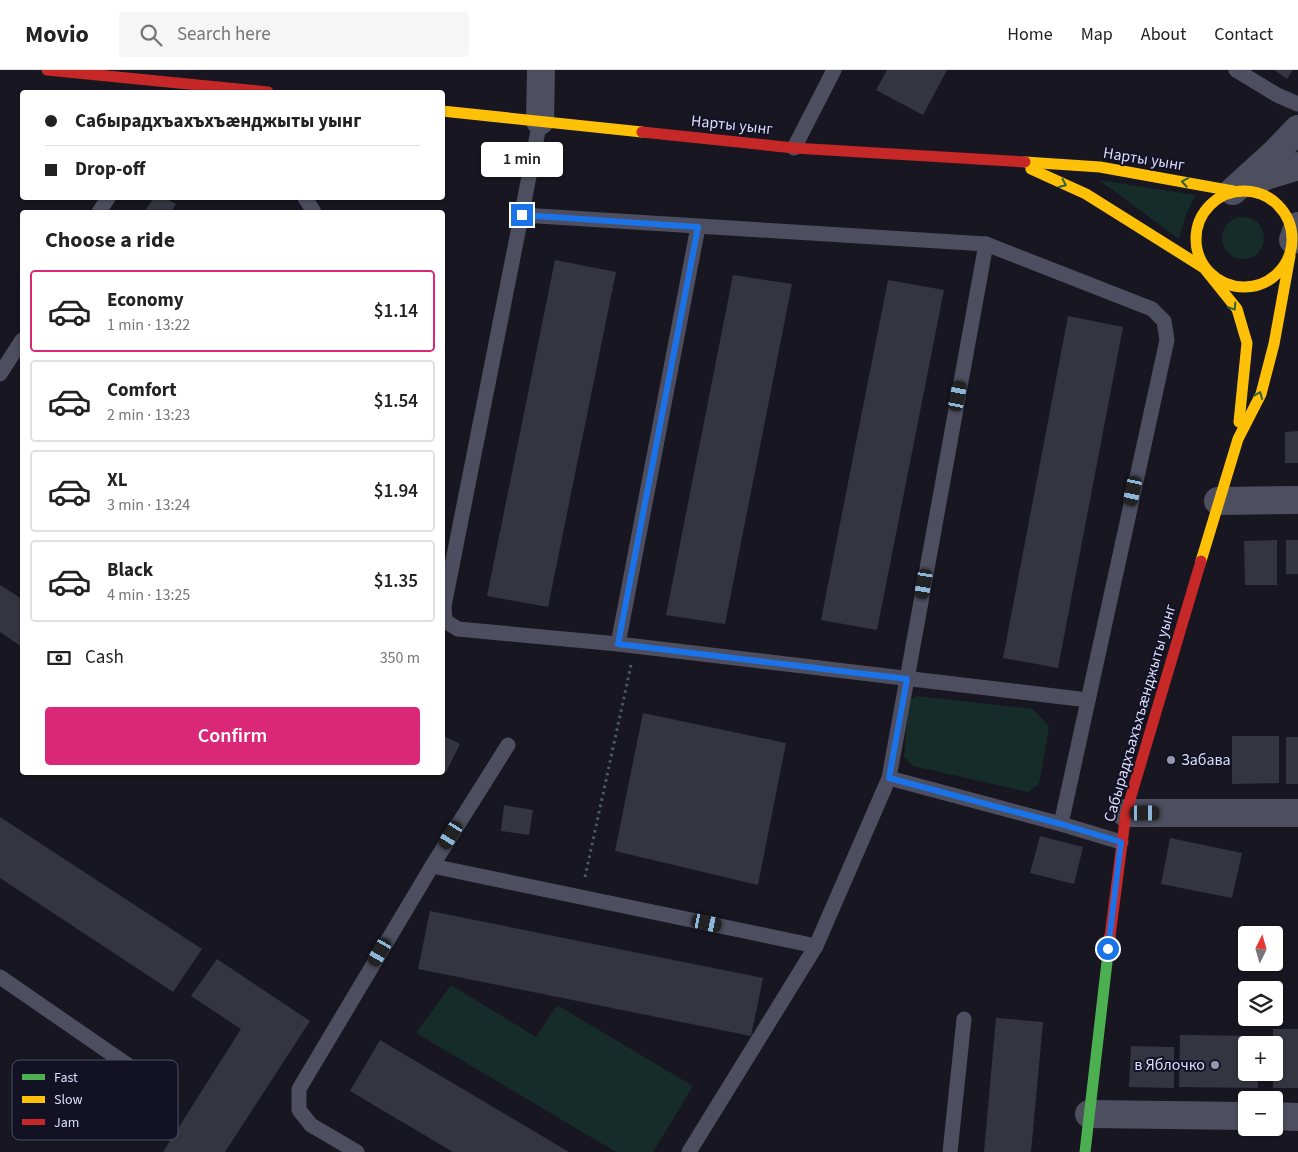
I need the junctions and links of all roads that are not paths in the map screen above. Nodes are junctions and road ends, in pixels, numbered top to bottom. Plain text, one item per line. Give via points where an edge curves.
1 (47, 70) edge
2 (541, 70) edge
3 (834, 70) edge
4 (1236, 70) edge
5 (213, 83) edge
6 (256, 90) edge
7 (1298, 104) edge
8 (445, 111) edge
9 (540, 121) junction
10 (1298, 129) edge
11 (794, 148) junction
12 (1019, 163) junction
13 (1298, 166) edge
14 (1233, 191) junction
15 (522, 215) junction
16 (698, 227) junction
17 (1294, 241) edge
18 (986, 244) junction
19 (1204, 268) junction
20 (20, 342) edge
21 (4, 359) edge
22 (0, 374) edge
23 (1238, 439) junction
24 (1298, 500) edge
25 (1218, 501) junction
26 (445, 601) edge
27 (445, 621) edge
28 (618, 644) junction
29 (907, 679) junction
30 (1088, 700) junction
31 (508, 745) dead end
32 (889, 778) junction
33 (1126, 813) junction
34 (1298, 813) edge
35 (1061, 824) junction
36 (1121, 842) junction
37 (432, 866) junction
38 (816, 946) junction
39 (0, 978) edge
40 (964, 1019) dead end
41 (120, 1060) edge
42 (1089, 1114) junction
43 (1238, 1116) edge
44 (1283, 1116) edge
45 (1298, 1116) edge
46 (357, 1152) edge
47 (689, 1152) edge
48 (950, 1152) edge
49 (1085, 1152) edge

1 - 5 street
2 - 9 street
3 - 11 lane
4 - 7 lane
5 - 6 street
8 - 9 street, Нарты уынг
9 - 11 street, Нарты уынг
9 - 15 lane
10 - 14 street
11 - 12 street, Нарты уынг
14 -> 12 street, Нарты уынг via 1100,167
12 -> 19 street, Нарты уынг via 1086,194
13 - 14 street
14 - 17 street, Нарты уынг via 1252,191 1268,198 1280,208
14 - 19 street via 1220,196 1200,217 1196,232 1197,250
15 - 16 lane
15 - 26 lane
16 - 18 lane
16 - 28 lane
17 - 19 street, Нарты уынг via 1282,270 1255,286 1236,286 1219,280
23 -> 17 street, Сабырадхъахъхъæнджыты уынг via 1261,394
18 - 29 lane
18 - 30 lane via 1152,309 1164,321 1167,340
19 -> 23 street, Сабырадхъахъхъæнджыты уынг via 1236,309 1247,343
20 - 21 lane
21 - 22 lane
23 - 25 street, Сабырадхъахъхъæнджыты уынг
24 - 25 street
25 - 33 street, Сабырадхъахъхъæнджыты уынг
27 - 28 lane via 458,629
28 - 29 lane
29 - 30 lane
29 - 32 lane
30 - 35 lane
31 - 37 lane
32 - 35 lane
32 - 38 lane
33 - 34 street
33 - 36 street, Сабырадхъахъхъæнджыты уынг
35 - 36 lane
36 - 42 street, Сабырадхъахъхъæнджыты уынг
37 - 38 lane
37 - 46 lane via 299,1089 299,1110 312,1125
38 - 47 lane
39 - 41 lane
40 - 48 lane
42 - 43 street
42 - 49 street, Сабырадхъахъхъæнджыты уынг
44 - 45 street

